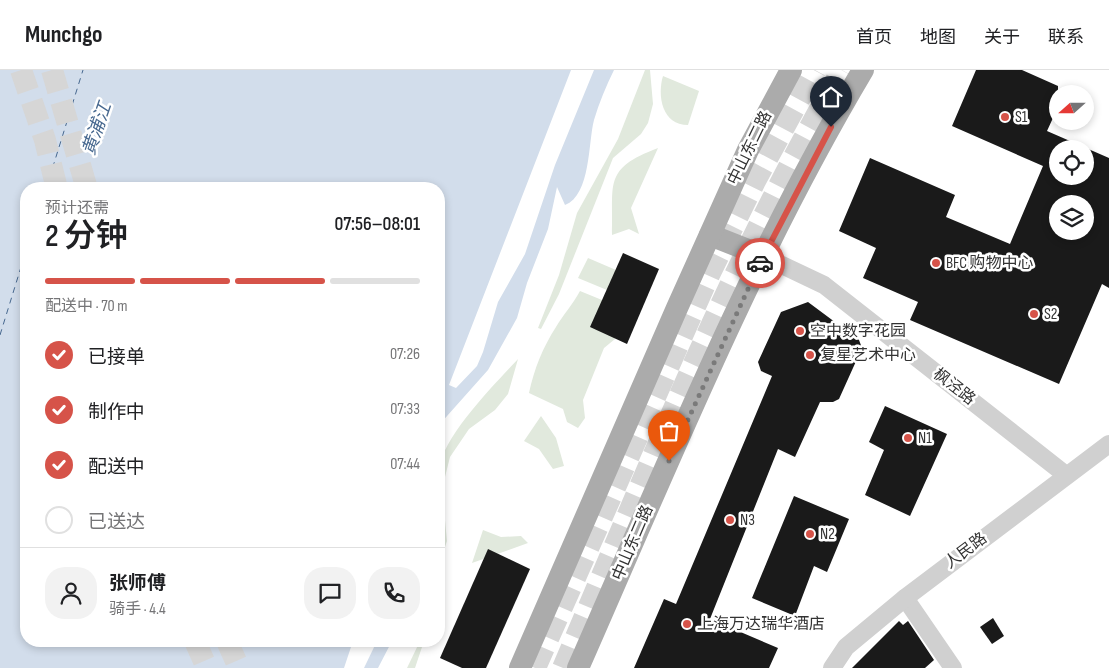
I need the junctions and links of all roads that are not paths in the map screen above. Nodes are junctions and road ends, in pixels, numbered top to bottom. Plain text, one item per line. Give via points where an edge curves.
1 (791, 70) edge
2 (863, 70) edge
3 (710, 235) junction
4 (763, 256) junction
5 (1109, 444) edge
6 (1066, 475) junction
7 (905, 598) junction
8 (520, 668) edge
9 (578, 668) edge
10 (832, 668) edge
11 (953, 668) edge

1 - 3 main road, 中山东二路 via 748,150
2 - 4 main road, 中山东二路
3 - 4 main road
3 - 8 main road, 中山东二路
4 - 6 street, 枫泾路 via 824,285
4 - 9 main road, 中山东二路 via 692,406
5 - 6 street, 人民路
6 - 7 street, 人民路
7 - 10 street, 人民路 via 846,647
7 - 11 street

